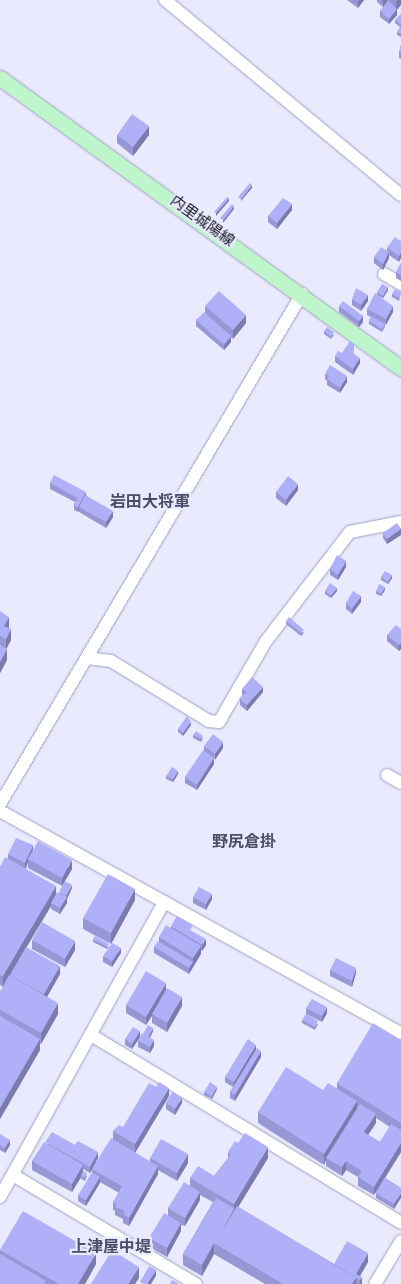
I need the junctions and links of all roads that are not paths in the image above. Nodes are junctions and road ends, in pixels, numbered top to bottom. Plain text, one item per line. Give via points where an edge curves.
1 (165, 0) edge
2 (0, 78) edge
3 (401, 195) edge
4 (384, 274) dead end
5 (401, 284) edge
6 (302, 294) junction
7 (401, 368) edge
8 (401, 522) edge
9 (87, 658) junction
10 (387, 775) dead end
11 (401, 783) edge
12 (1, 804) edge
13 (164, 902) junction
14 (401, 1033) edge
15 (90, 1035) junction
16 (13, 1174) junction
17 (0, 1197) edge
18 (401, 1223) edge
19 (401, 1241) edge
20 (196, 1284) edge
21 (376, 1284) edge

1 - 3 street
2 - 6 main road, 内里城陽線
4 - 5 street
6 - 7 main road, 内里城陽線
6 - 9 street
8 - 9 street via 350,532 266,641 219,722 209,721 111,661
9 - 12 street
10 - 11 street
12 - 13 street
13 - 14 street
13 - 15 street
15 - 16 street
15 - 18 street
16 - 17 street
16 - 20 street
19 - 21 street

